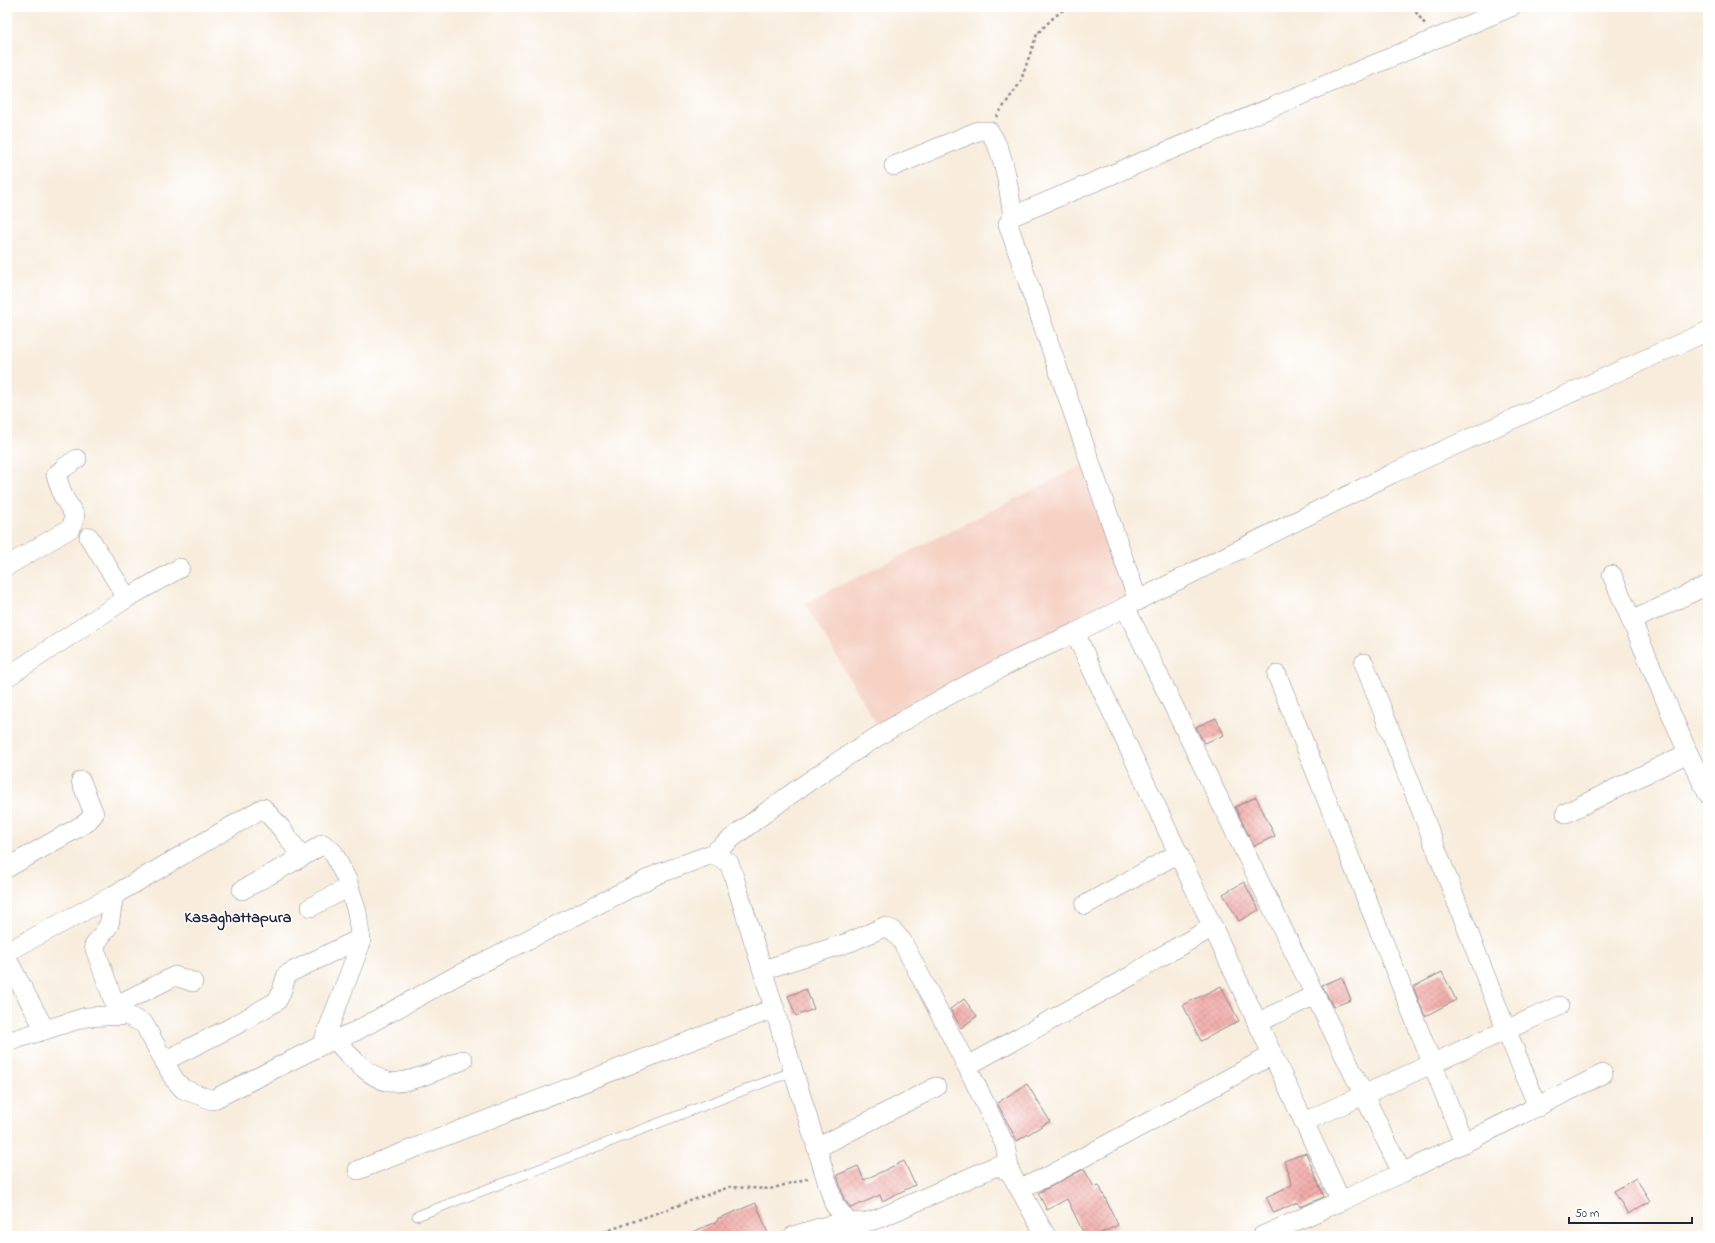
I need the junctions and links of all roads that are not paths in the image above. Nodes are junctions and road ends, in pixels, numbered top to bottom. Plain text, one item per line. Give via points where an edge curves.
1 (1511, 7) edge
2 (894, 166) dead end
3 (1013, 216) junction
4 (1708, 331) edge
5 (77, 459) dead end
6 (89, 537) dead end
7 (7, 566) edge
8 (180, 568) dead end
9 (1612, 575) dead end
10 (1708, 585) edge
11 (127, 598) junction
12 (1131, 604) junction
13 (1632, 621) junction
14 (1075, 633) junction
15 (1364, 663) dead end
16 (1276, 675) dead end
17 (7, 677) edge
18 (1688, 753) junction
19 (81, 781) dead end
20 (1708, 794) edge
21 (1566, 813) dead end
22 (1179, 853) junction
23 (712, 854) junction
24 (302, 857) junction
25 (7, 868) edge
26 (349, 887) junction
27 (242, 890) dead end
28 (114, 895) junction
29 (1085, 905) dead end
30 (311, 907) dead end
31 (1213, 927) junction
32 (361, 938) junction
33 (7, 952) edge
34 (7, 958) edge
35 (763, 970) junction
36 (193, 982) dead end
37 (1315, 995) junction
38 (1559, 1006) dead end
39 (775, 1008) junction
40 (117, 1011) junction
41 (1257, 1023) junction
42 (1506, 1028) junction
43 (45, 1030) junction
44 (7, 1042) edge
45 (329, 1043) junction
46 (1272, 1055) junction
47 (463, 1060) dead end
48 (164, 1061) junction
49 (1432, 1064) junction
50 (967, 1066) junction
51 (794, 1070) junction
52 (1603, 1074) dead end
53 (936, 1087) dead end
54 (1363, 1094) junction
55 (1538, 1107) junction
56 (1304, 1122) junction
57 (1464, 1143) junction
58 (817, 1148) junction
59 (358, 1170) dead end
60 (1402, 1173) junction
61 (1015, 1180) junction
62 (1341, 1201) junction
63 (417, 1216) dead end
64 (848, 1222) junction
65 (793, 1236) edge
66 (1046, 1236) edge
67 (1262, 1236) edge

1 - 3 street
2 - 3 street via 985,130 992,134 998,148 1007,177
3 - 12 street via 1008,224
4 - 12 street via 1390,474
5 - 7 street via 56,475 63,496 75,516 72,528
6 - 11 street
8 - 11 street
9 - 13 street
10 - 13 street
11 - 17 street
12 - 14 street
12 - 37 street
13 - 18 street
14 - 22 street
14 - 23 street via 1029,653 876,736 757,818
15 - 42 street
16 - 49 street
18 - 20 street
18 - 21 street
19 - 25 street via 94,814 91,818
22 - 29 street
22 - 31 street
23 - 35 street via 729,863
23 - 45 street via 658,874
24 - 26 street via 324,844 333,852
24 - 27 street
24 - 28 street via 263,808
26 - 30 street
26 - 32 street via 357,912
28 - 33 street
28 - 40 street via 109,925 94,946
31 - 41 street
31 - 50 street via 1131,976
32 - 45 street
32 - 48 street via 287,974 277,1001
34 - 43 street
35 - 39 street
35 - 50 street via 850,942 884,927 892,930 902,941
36 - 40 street via 175,976
37 - 41 street
37 - 54 street
38 - 42 street
39 - 51 street
39 - 59 street
40 - 43 street via 86,1017
40 - 48 street via 144,1024
41 - 46 street
42 - 49 street
42 - 55 street
43 - 44 street
45 - 47 street via 380,1078 390,1082 409,1080
45 - 48 street via 212,1100 183,1089
46 - 56 street
46 - 61 street via 1047,1177
49 - 54 street
49 - 57 street
50 - 61 street via 1005,1145
51 - 58 street
51 - 63 lane
52 - 55 street
53 - 58 street
54 - 56 street
54 - 60 street
55 - 57 street
56 - 62 street
57 - 60 street
58 - 64 street via 834,1204
60 - 62 street
61 - 64 street via 996,1166 880,1218 864,1223
61 - 66 street
62 - 67 street
64 - 65 street via 822,1226

